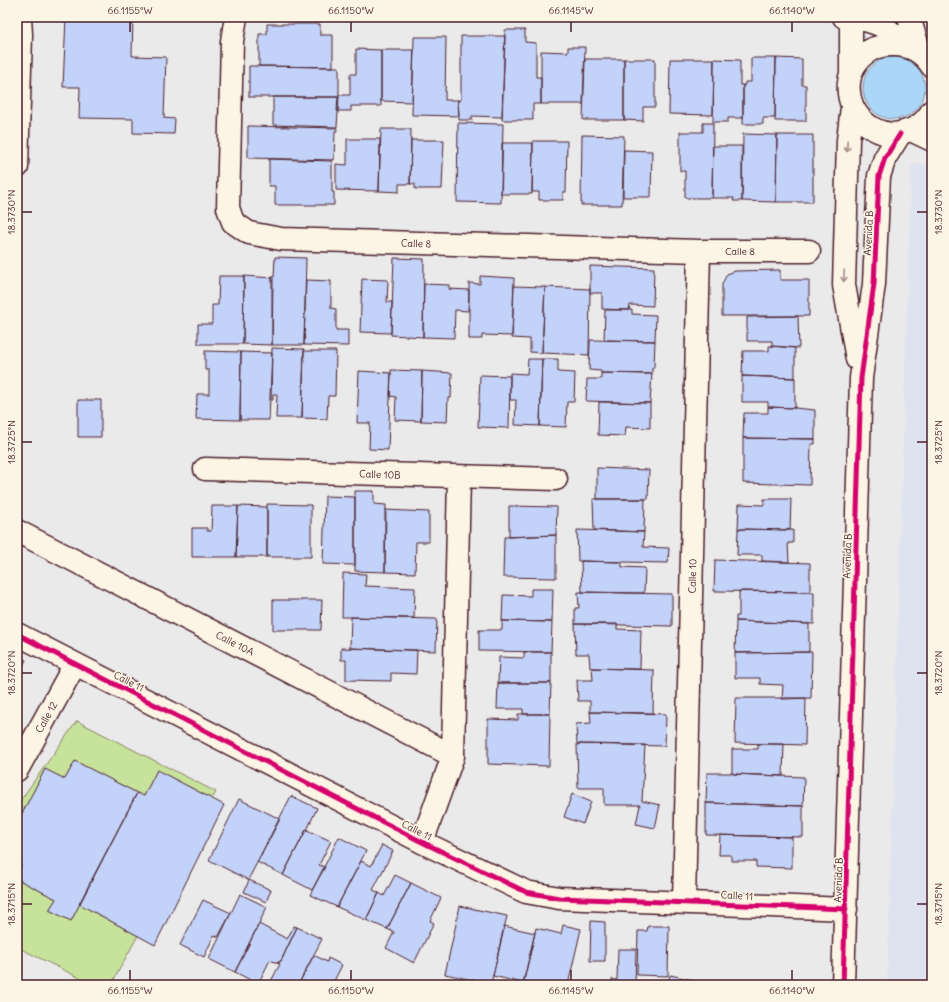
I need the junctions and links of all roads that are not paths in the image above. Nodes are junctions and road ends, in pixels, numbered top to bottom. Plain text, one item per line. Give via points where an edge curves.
1 (20, 17) edge
2 (236, 17) edge
3 (844, 17) edge
4 (851, 17) edge
5 (909, 17) edge
6 (898, 44) junction
7 (928, 61) edge
8 (851, 72) junction
9 (852, 107) junction
10 (932, 111) edge
11 (906, 132) junction
12 (932, 140) edge
13 (17, 168) edge
14 (699, 251) junction
15 (809, 251) dead end
16 (861, 378) junction
17 (205, 469) dead end
18 (459, 477) junction
19 (556, 478) dead end
20 (17, 530) edge
21 (17, 634) edge
22 (75, 664) junction
23 (453, 756) junction
24 (17, 770) edge
25 (422, 842) junction
26 (684, 902) junction
27 (846, 909) junction
28 (843, 985) edge

1 - 13 street
2 - 14 street, Calle 8 via 232,41 228,208 233,222 249,233 281,239
3 - 4 street
4 - 6 street via 878,25 891,33
4 - 8 street
5 - 7 street
6 - 7 street via 910,47
6 - 8 street via 870,51 857,62
8 - 9 street via 848,96
9 - 11 street via 858,117 872,128 888,134
9 -> 16 street, Avenida B via 848,140 844,286
10 - 11 street, Avenida B via 922,124
11 - 12 street
11 - 16 street, Avenida B via 886,158 879,176 874,284
14 - 15 street, Calle 8
14 - 26 street, Calle 10
16 - 27 street, Avenida B
17 - 18 street, Calle 10B
18 - 19 street, Calle 10B
18 - 23 street
20 - 23 street, Calle 10A
21 - 22 street, Calle 11
22 - 24 street, Calle 12
22 - 25 street, Calle 11
23 - 25 street
25 - 26 street, Calle 11 via 526,892 559,898
26 - 27 street, Calle 11
27 - 28 street, Avenida B

